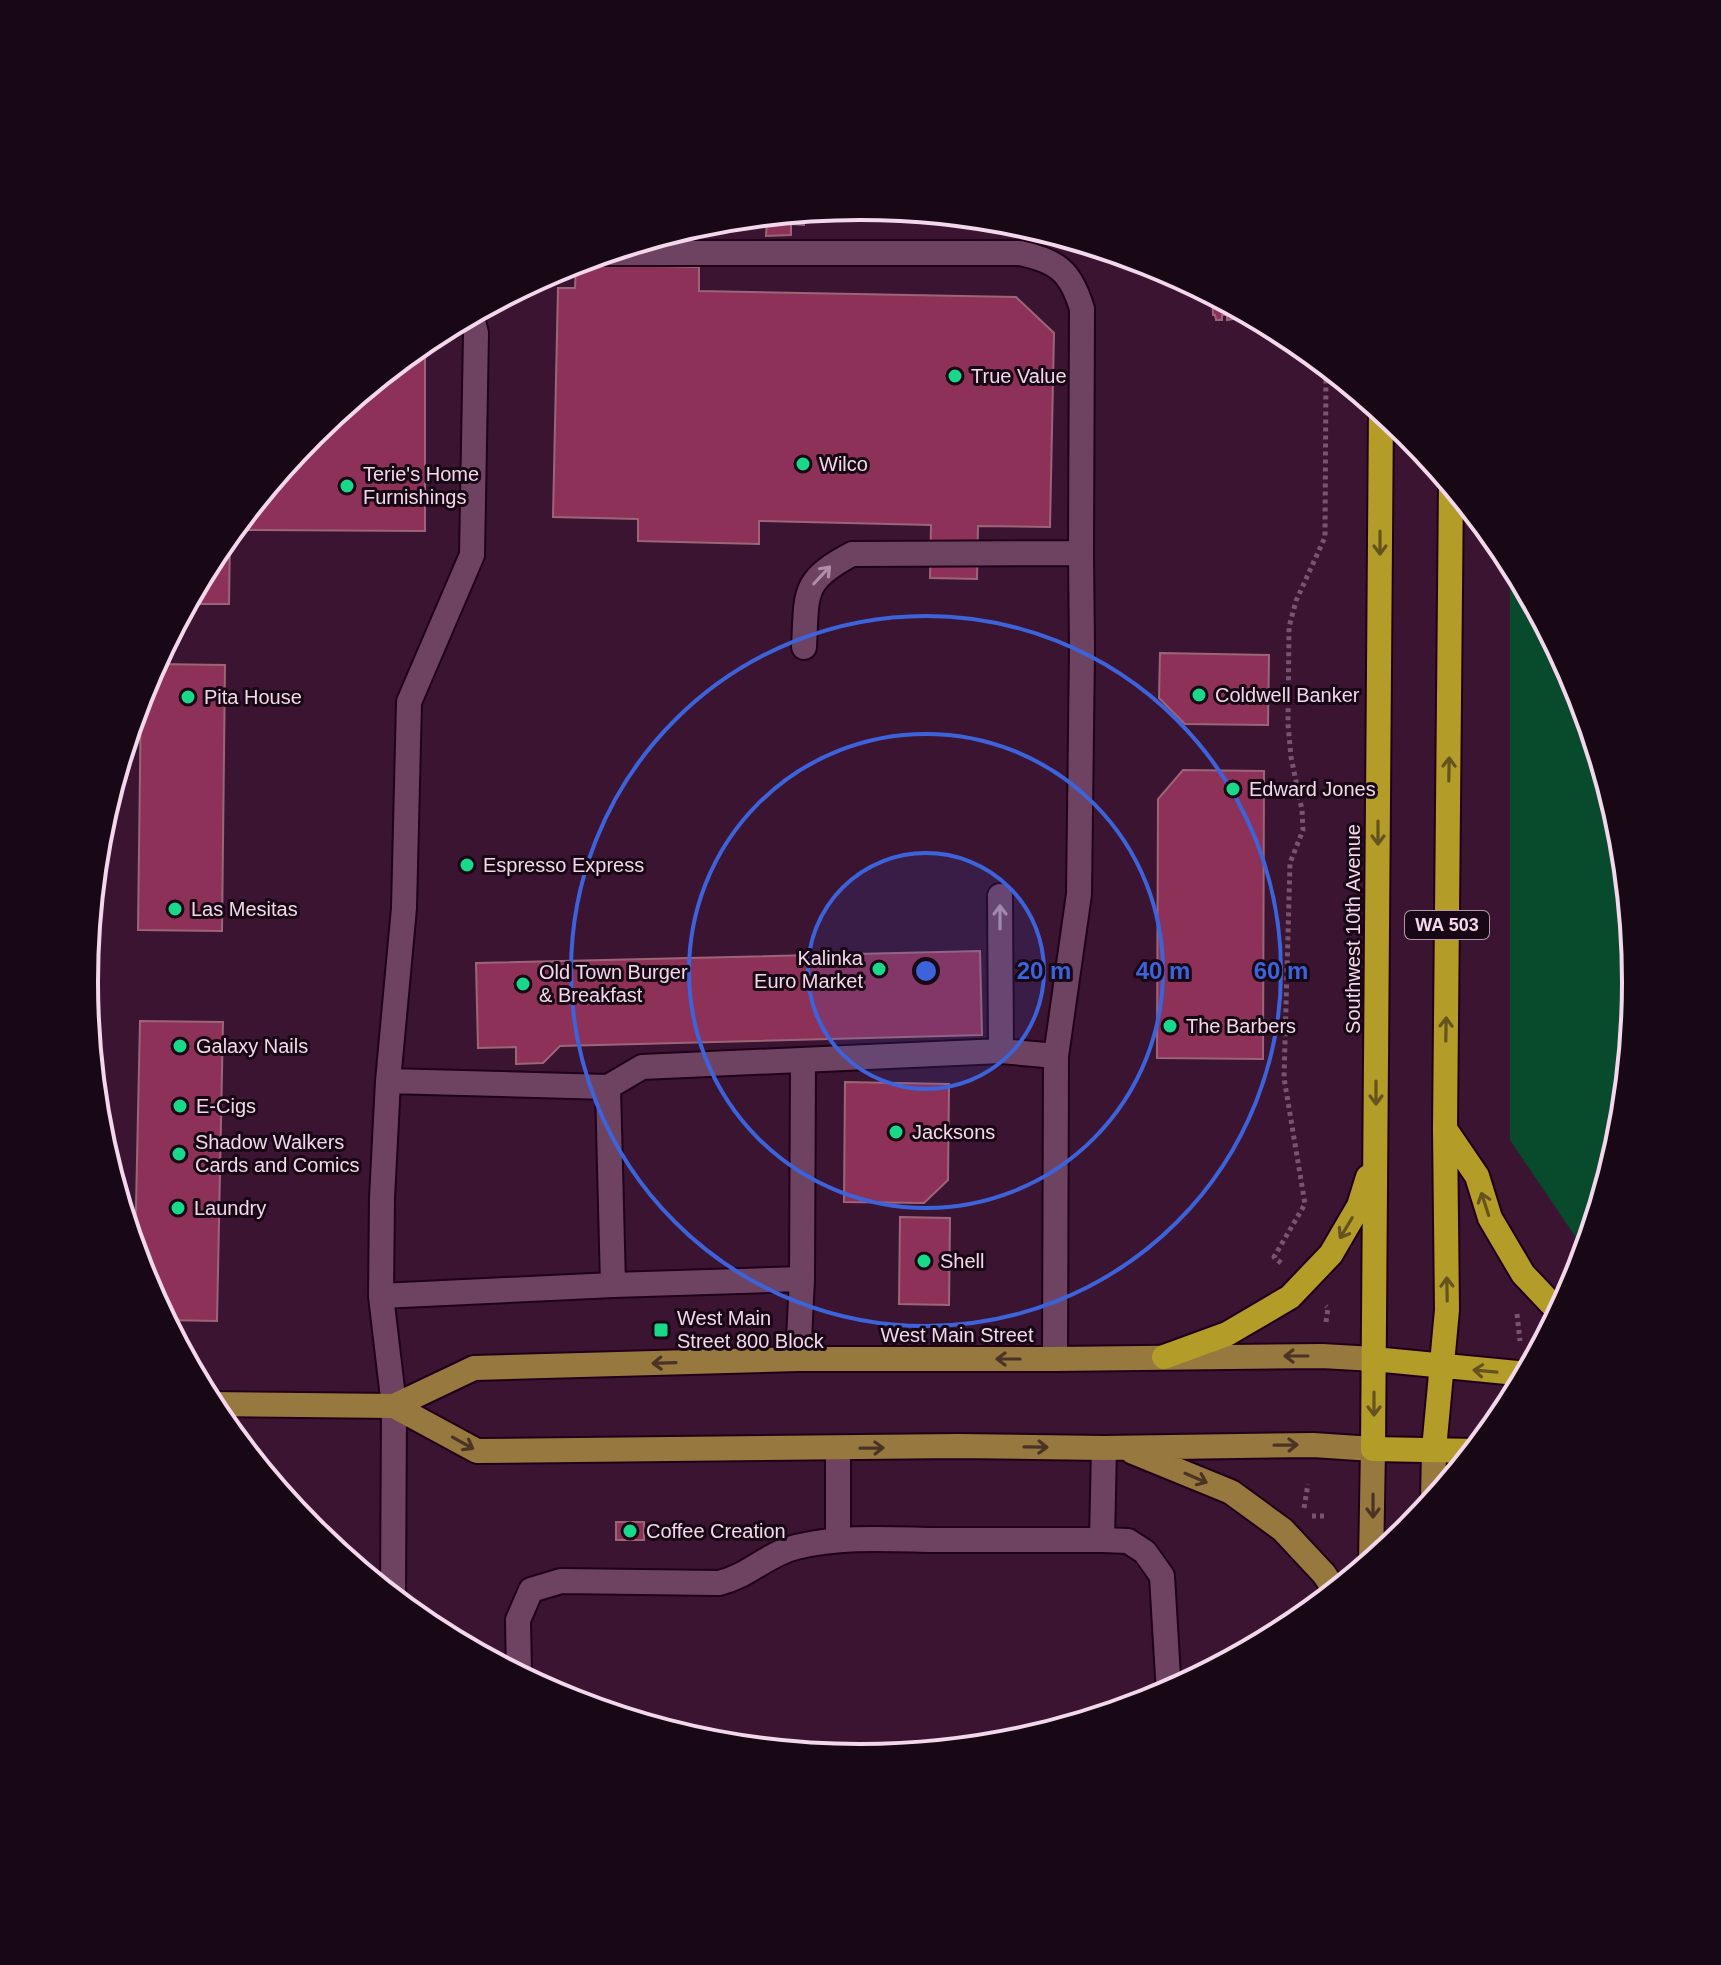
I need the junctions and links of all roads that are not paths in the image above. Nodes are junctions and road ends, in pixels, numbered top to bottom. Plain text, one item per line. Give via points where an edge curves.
1 (639, 253) edge
2 (474, 325) edge
3 (1381, 425) edge
4 (1451, 501) edge
5 (1081, 553) junction
6 (804, 647) dead end
7 (1000, 896) dead end
8 (1001, 1051) junction
9 (1056, 1056) junction
10 (803, 1060) junction
11 (388, 1081) junction
12 (608, 1087) junction
13 (1445, 1129) junction
14 (1375, 1156) junction
15 (802, 1279) junction
16 (613, 1285) junction
17 (381, 1296) junction
18 (1551, 1304) edge
19 (1164, 1357) junction
20 (798, 1359) junction
21 (1055, 1359) junction
22 (1374, 1359) junction
23 (1442, 1367) junction
24 (1515, 1373) edge
25 (226, 1404) edge
26 (394, 1406) junction
27 (838, 1448) junction
28 (1114, 1448) junction
29 (1373, 1449) junction
30 (1434, 1449) junction
31 (1462, 1450) edge
32 (1433, 1486) edge
33 (838, 1539) junction
34 (1102, 1540) junction
35 (1371, 1548) edge
36 (1330, 1583) edge
37 (393, 1585) edge
38 (518, 1663) edge
39 (1168, 1680) edge

1 - 5 street via 1020,253 1056,266 1068,277 1082,309
2 - 11 street via 472,555 409,702 404,908
3 -> 14 highway, Southwest 10th Avenue / WA 503
13 -> 4 highway, WA 503
6 -> 5 street via 807,592 826,568 852,554
5 - 9 street via 1079,894
8 -> 7 street
8 - 9 street
8 - 10 street
9 - 21 street
10 - 12 street via 642,1067
10 - 15 street
11 - 12 street
11 - 17 street
12 - 16 street
18 -> 13 highway via 1523,1274 1490,1218 1477,1176
23 -> 13 highway, WA 503 via 1447,1310
14 -> 19 highway via 1359,1206 1331,1254 1290,1297 1227,1334
14 - 22 highway, Southwest 10th Avenue / WA 503
15 - 16 street
15 - 20 street
16 - 17 street
17 - 26 street
19 - 21 main road, West Main Street
22 -> 19 main road, West Main Street
21 -> 20 main road, West Main Street
20 -> 26 main road, West Main Street via 474,1368
22 - 23 highway, West Main Street
22 -> 29 highway, Southwest 10th Avenue / WA 503
24 -> 23 highway, West Main Street
23 - 30 highway, WA 503
25 - 26 main road, West Main Street
26 -> 27 main road, West Main Street via 477,1451
26 - 37 street
27 -> 28 main road, West Main Street
27 - 33 street
28 -> 29 main road, West Main Street
28 - 34 street
28 -> 36 main road via 1231,1492 1283,1530
29 - 30 highway, West Main Street
29 -> 35 main road, WA 503
30 - 31 highway, West Main Street
30 - 32 main road, WA 503
33 - 34 street
33 - 38 street via 766,1558 751,1571 719,1583 561,1581 531,1590 518,1620
34 - 39 street via 1128,1541 1145,1552 1162,1576

